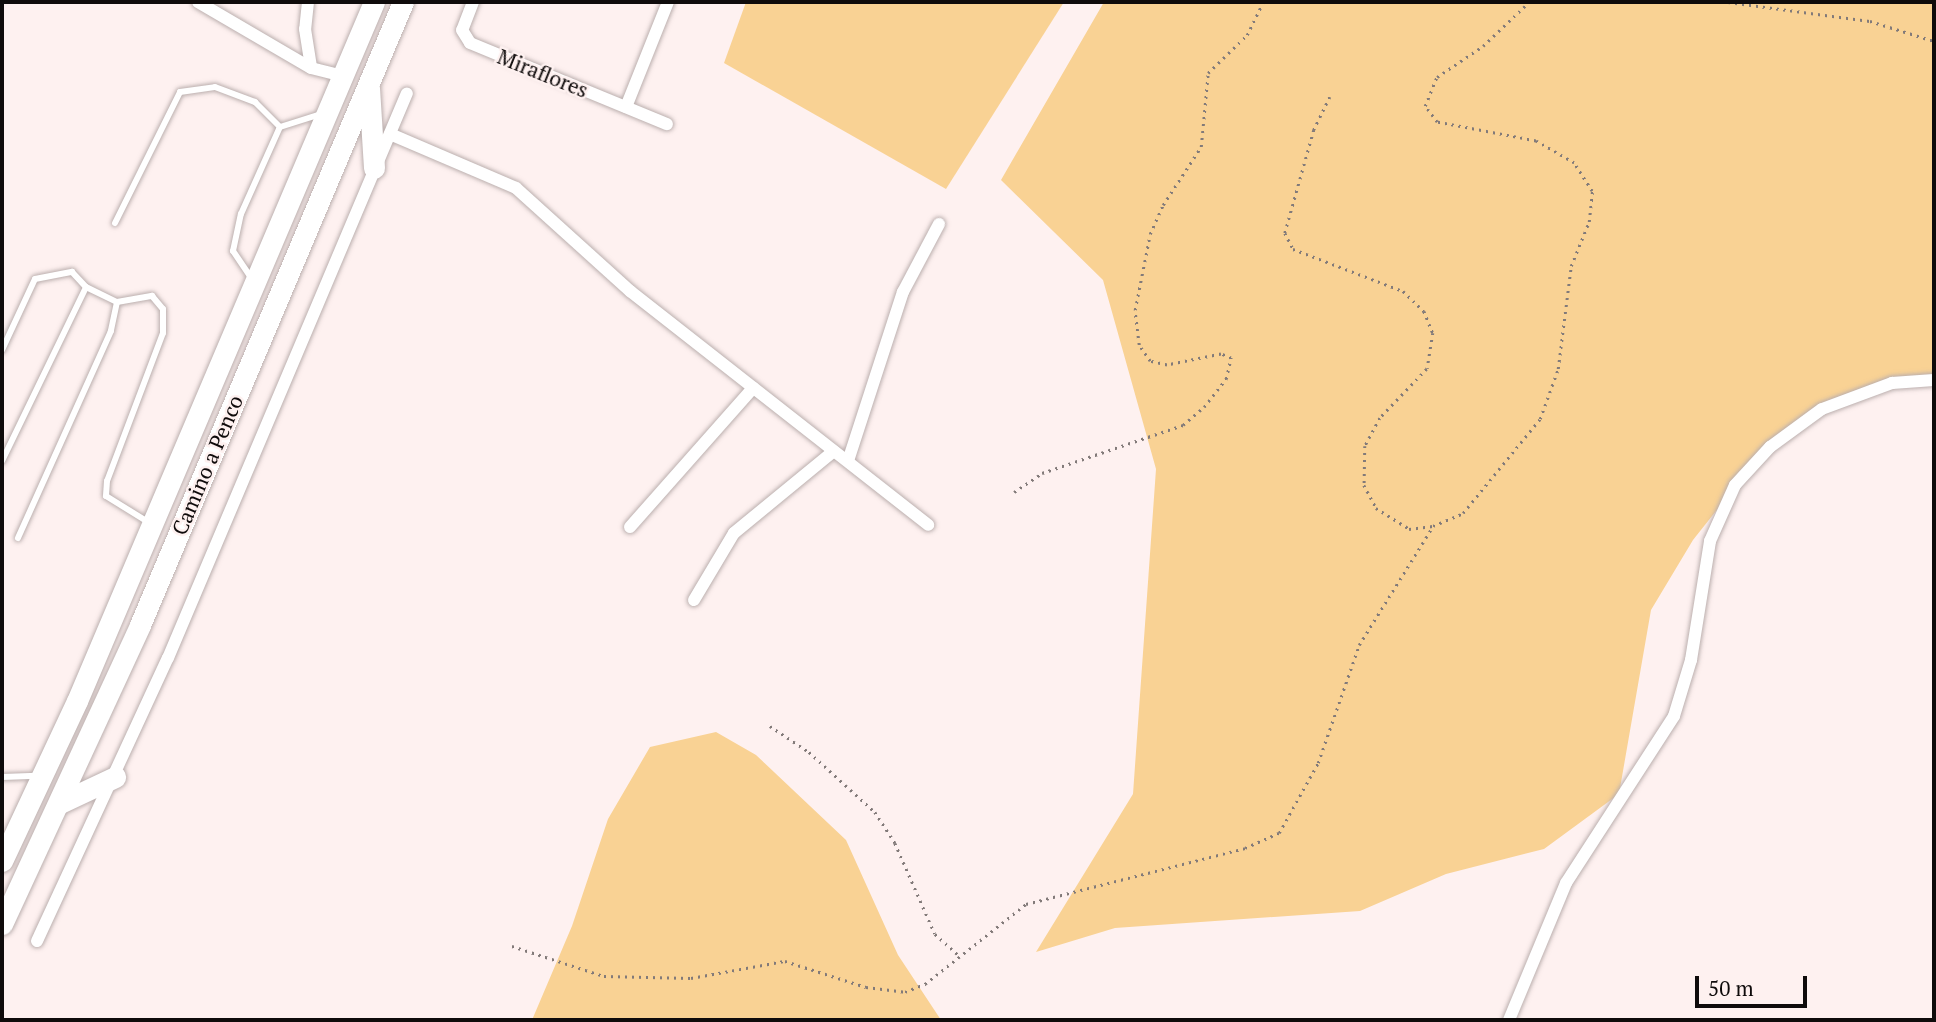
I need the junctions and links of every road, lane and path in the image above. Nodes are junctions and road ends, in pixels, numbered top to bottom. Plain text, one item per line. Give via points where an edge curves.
1 (198, 2) edge
2 (308, 2) edge
3 (374, 2) edge
4 (403, 2) edge
5 (473, 2) edge
6 (668, 2) edge
7 (1263, 2) edge
8 (1529, 2) edge
9 (1728, 2) edge
10 (1934, 41) edge
11 (311, 68) junction
12 (342, 76) junction
13 (369, 83) junction
14 (407, 93) dead end
15 (1330, 97) dead end
16 (626, 107) junction
17 (327, 111) junction
18 (667, 124) dead end
19 (280, 127) junction
20 (390, 134) junction
21 (374, 168) junction
22 (116, 223) dead end
23 (939, 224) dead end
24 (255, 283) junction
25 (86, 287) junction
26 (117, 302) junction
27 (2, 351) edge
28 (1934, 380) edge
29 (753, 388) junction
30 (834, 450) junction
31 (2, 461) edge
32 (848, 461) junction
33 (1013, 492) dead end
34 (152, 524) junction
35 (928, 525) dead end
36 (1433, 526) junction
37 (630, 527) dead end
38 (18, 538) dead end
39 (694, 600) dead end
40 (770, 726) dead end
41 (42, 775) junction
42 (2, 777) edge
43 (115, 777) junction
44 (60, 803) junction
45 (2, 861) edge
46 (2, 924) edge
47 (37, 941) dead end
48 (512, 946) dead end
49 (958, 955) junction
50 (1509, 1020) edge

1 - 11 street
2 - 11 street via 305,29
3 - 12 highway, Camino a Penco
4 - 13 highway, Camino a Penco
5 - 16 street, Miraflores via 463,36 470,43
6 - 16 street
7 - 33 path via 1247,35 1208,73 1201,147 1150,234 1135,310 1139,345 1150,361 1167,365 1221,354 1231,358 1226,379 1183,425 1042,473
8 - 36 path via 1483,46 1437,77 1425,106 1437,122 1536,141 1574,163 1592,191 1589,222 1571,266 1558,369 1540,419 1463,513
9 - 10 path via 1870,21
11 - 12 street
12 - 17 highway, Camino a Penco
13 - 21 highway
13 - 44 highway, Camino a Penco
14 - 20 street
15 - 36 path via 1314,131 1285,233 1293,249 1403,291 1424,311 1433,333 1427,369 1380,418 1365,446 1364,485 1376,508 1409,529
16 - 18 street, Miraflores
17 - 19 lane
17 - 24 highway, Camino a Penco
19 - 22 lane via 255,102 215,87 180,92
19 - 24 lane via 241,214 233,251
20 - 21 street
20 - 29 street via 516,188 605,270
21 - 43 street
23 - 32 street via 903,292
24 - 34 highway, Camino a Penco
25 - 26 lane
25 - 27 lane via 72,272 36,279
25 - 31 lane
26 - 34 lane via 152,296 163,309 163,332 107,481 106,496
26 - 38 lane via 111,331
28 - 50 street via 1892,383 1822,409 1770,447 1735,485 1710,541 1691,660 1674,716 1566,883
29 - 30 street
29 - 37 street
30 - 32 street
30 - 39 street via 733,533
32 - 35 street
34 - 41 highway, Camino a Penco
36 - 49 path via 1359,645 1318,763 1279,833 1245,848 1026,904
40 - 49 path via 809,752 875,812 895,844 935,934
41 - 42 lane
41 - 45 highway, Camino a Penco
43 - 44 highway
43 - 47 street
44 - 46 highway, Camino a Penco
48 - 49 path via 604,976 691,978 785,961 866,987 905,992 925,984

